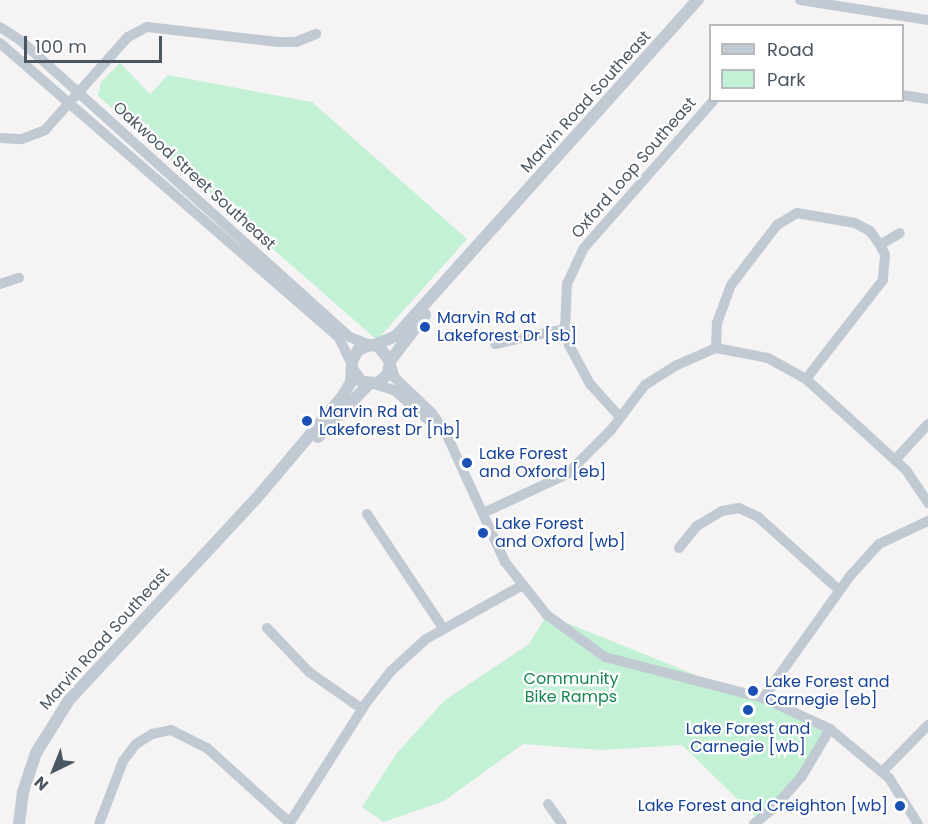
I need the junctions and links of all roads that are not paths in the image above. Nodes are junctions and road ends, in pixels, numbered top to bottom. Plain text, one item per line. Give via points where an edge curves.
1 (698, 0) edge
2 (800, 0) edge
3 (928, 20) edge
4 (0, 27) edge
5 (316, 34) dead end
6 (0, 43) edge
7 (79, 93) junction
8 (904, 95) edge
9 (928, 99) edge
10 (712, 102) edge
11 (71, 103) junction
12 (0, 138) edge
13 (498, 226) junction
14 (900, 233) dead end
15 (880, 245) junction
16 (19, 278) dead end
17 (0, 284) edge
18 (565, 329) junction
19 (495, 344) dead end
20 (372, 345) junction
21 (716, 348) junction
22 (390, 363) junction
23 (352, 367) junction
24 (806, 379) junction
25 (372, 384) junction
26 (620, 417) junction
27 (928, 424) edge
28 (449, 441) junction
29 (895, 460) junction
30 (256, 499) junction
31 (928, 503) edge
32 (483, 513) junction
33 (368, 514) dead end
34 (928, 521) edge
35 (679, 548) dead end
36 (521, 586) junction
37 (838, 589) junction
38 (267, 628) dead end
39 (443, 628) junction
40 (763, 698) junction
41 (362, 709) junction
42 (928, 725) edge
43 (830, 729) junction
44 (882, 772) junction
45 (548, 804) dead end
46 (289, 823) edge
47 (20, 824) edge
48 (99, 824) edge
49 (562, 824) edge
50 (754, 824) edge
51 (918, 824) edge

1 - 13 street, Marvin Road Southeast
2 - 3 street
4 - 7 street, Oakwood Street Southeast
5 - 7 street via 296,42 278,42 147,27 128,37
6 - 11 street, Oakwood Street Southeast
7 - 11 street
7 - 20 street, Oakwood Street Southeast via 350,337
8 - 9 street
10 - 18 street, Oxford Loop Southeast via 583,249 567,284
11 - 12 street via 45,130 22,139
11 - 23 street, Oakwood Street Southeast via 339,338
13 - 20 street, Marvin Road Southeast via 396,336
13 - 22 street, Marvin Road Southeast
14 - 15 street
15 - 21 street via 870,231 855,223 809,214 787,218 738,271 717,323
15 - 24 street via 886,266 877,291
16 - 17 street
18 - 19 street
18 - 26 street, Oxford Loop Southeast via 590,384
20 - 22 street via 383,349
20 - 23 street via 355,353
21 - 24 street via 768,358
21 - 26 street via 659,374
22 - 25 street via 386,378
22 - 28 street via 394,378 431,412
23 - 25 street via 358,379
23 - 30 street, Marvin Road Southeast via 351,382 342,397
24 - 29 street
25 - 28 street via 394,390
25 - 30 street, Marvin Road Southeast
26 - 32 street via 567,474
27 - 29 street
28 - 32 street
29 - 31 street
30 - 47 street, Marvin Road Southeast via 56,716 29,772
32 - 36 street via 505,562
33 - 39 street
34 - 37 street via 879,544
35 - 37 street via 697,526 722,511 739,508 758,517
36 - 39 street
36 - 40 street via 547,615 605,657
37 - 40 street
38 - 41 street via 309,672
39 - 41 street via 391,671
40 - 43 street
41 - 46 street
42 - 44 street
43 - 44 street
43 - 50 street via 802,776
44 - 51 street
45 - 49 street
46 - 48 street via 207,748 171,730 152,734 129,753

